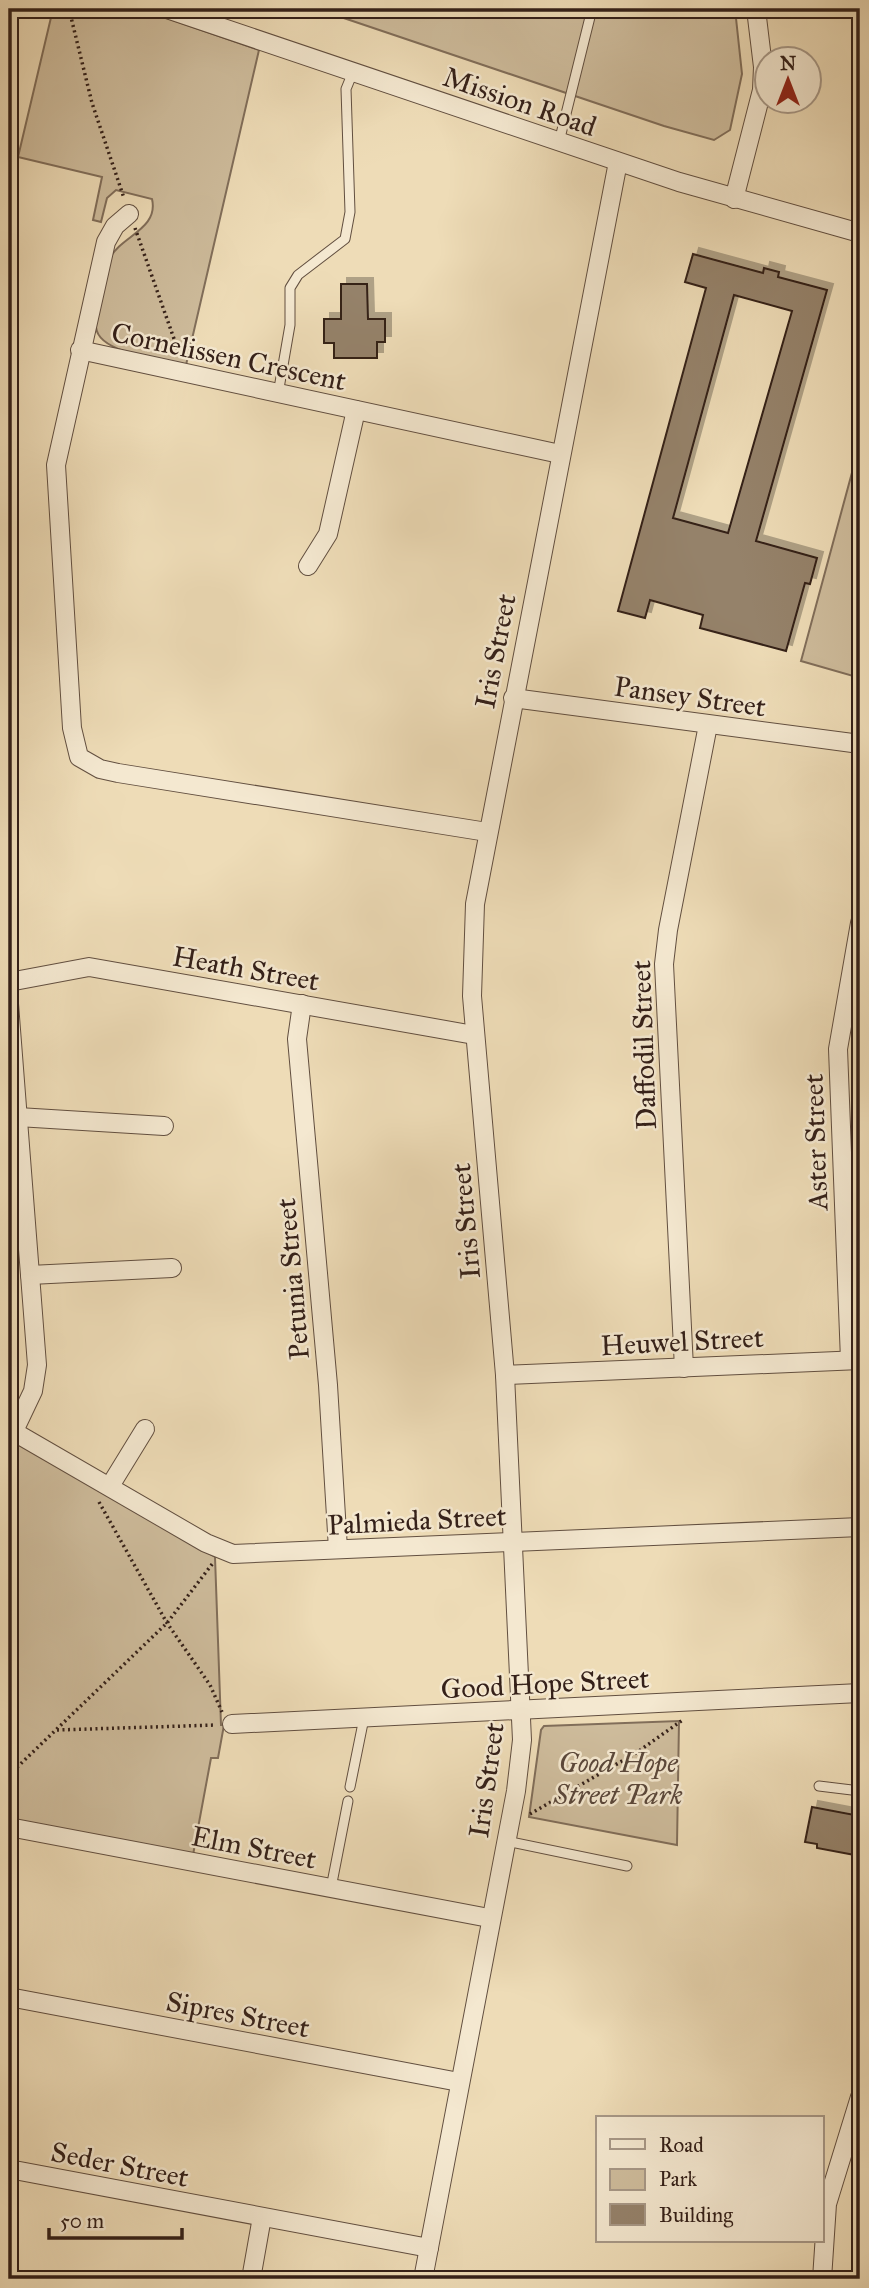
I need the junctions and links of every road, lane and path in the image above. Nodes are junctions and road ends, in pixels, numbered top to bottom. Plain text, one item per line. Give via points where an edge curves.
1 (69, 9) edge
2 (167, 9) edge
3 (592, 9) edge
4 (756, 9) edge
5 (353, 72) junction
6 (559, 142) junction
7 (618, 162) junction
8 (734, 199) junction
9 (129, 214) junction
10 (860, 233) edge
11 (80, 350) junction
12 (181, 372) junction
13 (278, 394) junction
14 (356, 410) junction
15 (560, 454) junction
16 (308, 566) dead end
17 (513, 698) junction
18 (708, 725) junction
19 (860, 744) edge
20 (487, 832) junction
21 (860, 923) edge
22 (9, 982) edge
23 (9, 1004) edge
24 (302, 1004) junction
25 (474, 1035) junction
26 (18, 1117) junction
27 (164, 1126) dead end
28 (172, 1268) dead end
29 (30, 1275) junction
30 (855, 1360) edge
31 (684, 1368) junction
32 (506, 1375) junction
33 (145, 1429) dead end
34 (11, 1430) edge
35 (86, 1472) junction
36 (110, 1486) junction
37 (860, 1527) edge
38 (513, 1542) junction
39 (338, 1549) junction
40 (220, 1550) junction
41 (167, 1623) junction
42 (860, 1693) edge
43 (521, 1710) junction
44 (689, 1713) dead end
45 (364, 1718) junction
46 (232, 1724) junction
47 (57, 1730) junction
48 (9, 1775) edge
49 (819, 1786) dead end
50 (350, 1787) dead end
51 (860, 1791) edge
52 (348, 1801) dead end
53 (525, 1816) dead end
54 (9, 1828) edge
55 (504, 1841) junction
56 (627, 1866) dead end
57 (331, 1888) junction
58 (489, 1918) junction
59 (9, 1997) edge
60 (458, 2082) junction
61 (860, 2096) edge
62 (9, 2169) edge
63 (262, 2217) junction
64 (429, 2248) junction
65 (251, 2279) edge
66 (423, 2279) edge
67 (822, 2279) edge

1 - 9 path via 92,103
2 - 5 street, Mission Road
3 - 6 lane
4 - 8 street via 762,90
5 - 6 street, Mission Road
5 - 13 lane via 346,89 349,212 345,239 298,275 290,288 290,325
6 - 7 street, Mission Road
7 - 8 street, Mission Road
7 - 15 street, Iris Street
8 - 10 street, Mission Road
9 - 11 street via 115,226 106,243
9 - 12 path via 176,344
11 - 12 street, Cornelissen Crescent
11 - 20 street, Cornelissen Crescent via 56,466 72,727 79,757 117,774
12 - 13 street, Cornelissen Crescent
13 - 14 street, Cornelissen Crescent
14 - 15 street, Cornelissen Crescent
14 - 16 street via 328,534
15 - 17 street, Iris Street
17 - 18 street, Pansey Street
17 - 20 street, Iris Street
18 - 19 street, Pansey Street
18 - 31 street, Daffodil Street via 664,964
20 - 25 street, Iris Street via 473,931
21 - 30 street, Aster Street via 838,1049
22 - 24 street, Heath Street via 89,967
23 - 26 street
24 - 25 street, Heath Street
24 - 39 street, Petunia Street via 297,1039
25 - 32 street, Iris Street
26 - 27 street
26 - 29 street
28 - 29 street
29 - 34 street via 36,1373 33,1391
30 - 31 street, Heuwel Street
31 - 32 street, Heuwel Street
32 - 38 street, Iris Street
33 - 36 street
34 - 35 street, Palmieda Street
35 - 36 street, Palmieda Street
35 - 41 path
36 - 40 street, Palmieda Street
37 - 38 street, Palmieda Street
38 - 39 street, Palmieda Street
38 - 43 street, Iris Street
39 - 40 street, Palmieda Street via 245,1554
40 - 41 path via 208,1573
41 - 46 path
41 - 47 path
42 - 43 street, Good Hope Street
43 - 45 street, Good Hope Street
43 - 55 street, Iris Street via 516,1791
44 - 53 path via 636,1753
45 - 46 street, Good Hope Street
45 - 50 lane
46 - 47 path
47 - 48 path
49 - 51 lane
52 - 57 lane
54 - 57 street, Elm Street
55 - 56 lane
55 - 58 street, Iris Street
57 - 58 street, Elm Street
58 - 60 street, Iris Street
59 - 60 street, Sipres Street
60 - 64 street, Iris Street
61 - 67 street via 827,2204
62 - 63 street, Seder Street
63 - 64 street, Seder Street
63 - 65 street
64 - 66 street, Iris Street

